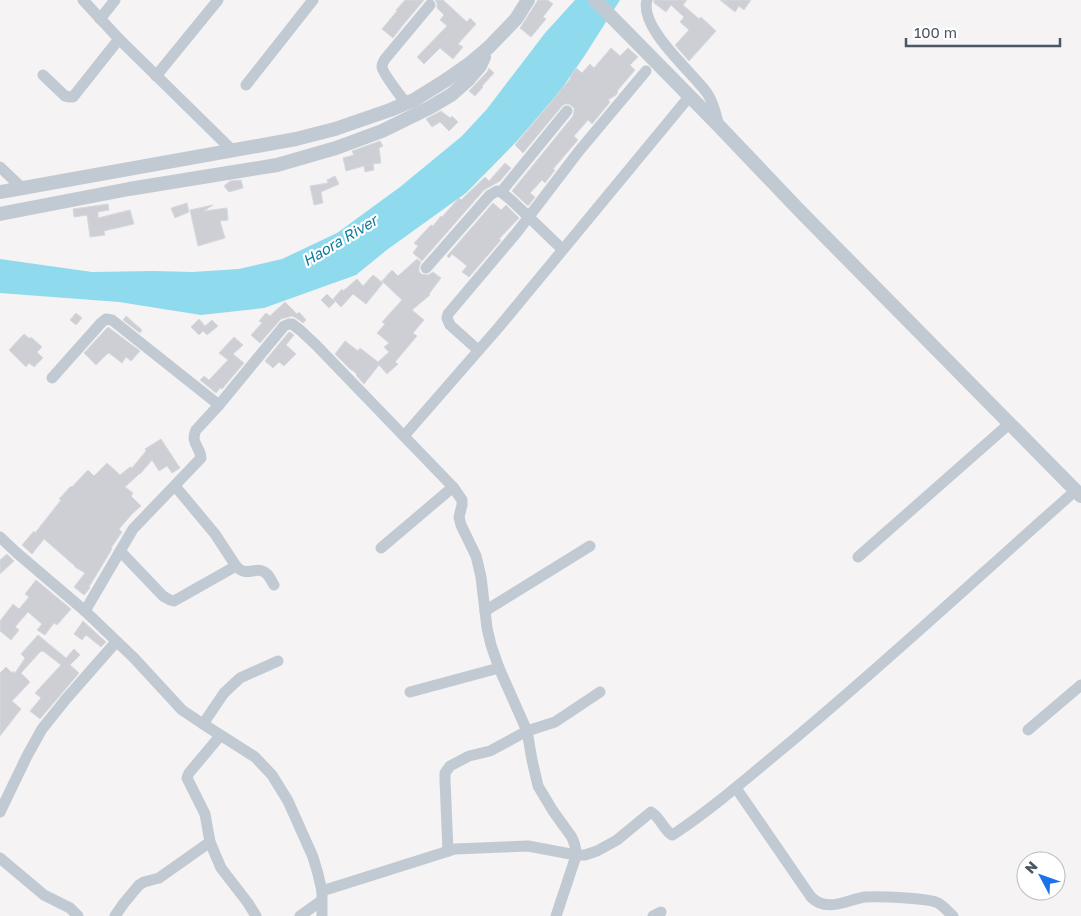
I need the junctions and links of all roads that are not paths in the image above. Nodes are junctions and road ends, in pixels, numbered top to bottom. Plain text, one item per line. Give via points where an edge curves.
1 (83, 0) edge
2 (115, 0) edge
3 (218, 0) edge
4 (313, 0) edge
5 (528, 0) edge
6 (595, 0) edge
7 (648, 0) edge
8 (430, 5) dead end
9 (100, 18) junction
10 (119, 39) junction
11 (489, 47) junction
12 (646, 71) dead end
13 (43, 75) dead end
14 (156, 76) junction
15 (246, 85) dead end
16 (690, 96) junction
17 (405, 102) junction
18 (567, 111) dead end
19 (718, 126) junction
20 (233, 151) junction
21 (0, 167) edge
22 (22, 189) junction
23 (0, 192) edge
24 (501, 192) junction
25 (0, 214) edge
26 (528, 216) junction
27 (562, 249) junction
28 (426, 268) dead end
29 (478, 350) junction
30 (52, 378) dead end
31 (219, 405) junction
32 (1009, 424) junction
33 (404, 436) junction
34 (175, 486) junction
35 (453, 487) junction
36 (1078, 493) edge
37 (2, 543) edge
38 (590, 546) dead end
39 (382, 548) dead end
40 (120, 551) junction
41 (858, 558) dead end
42 (236, 566) junction
43 (274, 585) dead end
44 (85, 611) junction
45 (485, 611) junction
46 (116, 642) junction
47 (278, 662) dead end
48 (499, 668) junction
49 (1081, 685) edge
50 (410, 692) dead end
51 (600, 692) dead end
52 (203, 724) junction
53 (1028, 730) dead end
54 (527, 731) junction
55 (220, 736) junction
56 (736, 788) junction
57 (0, 812) edge
58 (210, 842) junction
59 (448, 850) junction
60 (576, 855) junction
61 (0, 858) edge
62 (321, 896) junction
63 (78, 916) edge
64 (115, 916) edge
65 (256, 916) edge
66 (300, 916) edge
67 (322, 916) edge
68 (556, 916) edge
69 (953, 916) edge

1 - 9 street
2 - 9 street
3 - 14 street
4 - 15 street
5 - 11 street via 516,20
6 - 16 street
7 - 19 street via 647,14 652,26 707,93 715,109
8 - 17 street via 383,62 384,72
9 - 10 street
10 - 13 street via 73,97 65,96
10 - 14 street
11 - 17 street via 443,82
11 - 25 street via 480,66 451,95 382,131 336,148 277,165
12 - 26 street
14 - 20 street
16 - 19 street
16 - 27 street
17 - 20 street via 335,129
18 - 24 street
19 - 32 street
20 - 22 street
21 - 22 street
22 - 23 street
24 - 26 street
24 - 28 street via 490,195
26 - 27 street
26 - 29 street via 448,314 450,325
27 - 29 street
29 - 33 street
30 - 31 street via 106,319 112,320
31 - 33 street via 284,326 292,324
31 - 34 street via 194,434 201,458
32 - 36 street
32 - 41 street
33 - 35 street
34 - 40 street via 138,522
34 - 42 street via 215,534
35 - 39 street
35 - 45 street via 462,500 459,516 476,556
36 - 56 street
37 - 44 street
38 - 45 street
40 - 42 street via 163,596 174,601
40 - 44 street
42 - 43 street via 242,572 264,572
44 - 46 street
45 - 48 street via 489,638
46 - 52 street via 182,710
46 - 57 street via 42,729
47 - 52 street via 240,678 224,693
48 - 50 street
48 - 54 street
49 - 53 street
51 - 54 street via 555,722
52 - 55 street
54 - 59 street via 490,751 469,756 446,770
54 - 60 street via 538,786 571,836
55 - 58 street via 187,778 205,814
55 - 62 street via 256,757 279,786 312,857
56 - 60 street via 674,834 668,832 652,812 617,840 597,851
56 - 69 street via 815,902 827,906 872,897 923,900 938,903
58 - 64 street via 162,876 139,885
58 - 65 street via 221,868
59 - 60 street via 528,846
59 - 62 street
60 - 68 street
61 - 63 street via 44,895 70,908
62 - 66 street
62 - 67 street

